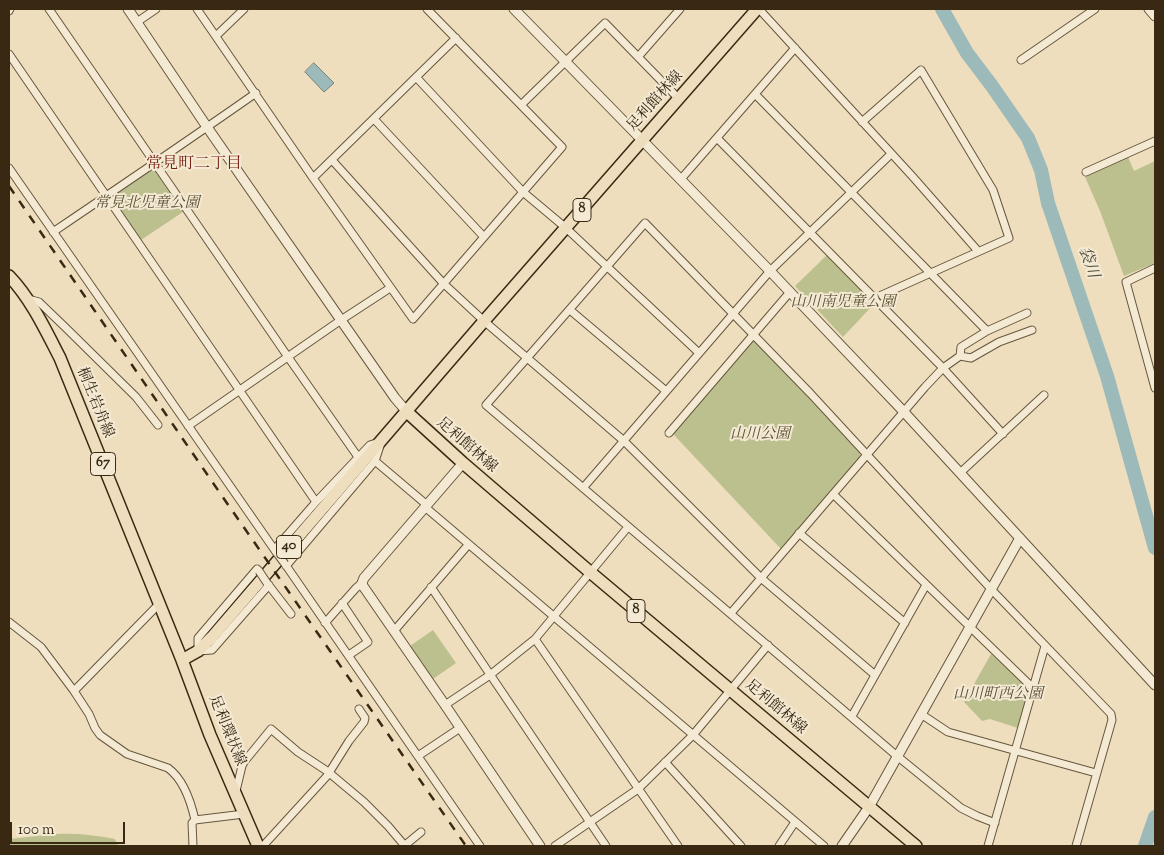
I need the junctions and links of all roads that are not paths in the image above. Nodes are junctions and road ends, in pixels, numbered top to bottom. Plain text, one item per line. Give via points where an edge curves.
1 (49, 9) edge
2 (128, 9) edge
3 (156, 9) edge
4 (197, 9) edge
5 (244, 9) edge
6 (427, 9) edge
7 (514, 9) edge
8 (680, 9) edge
9 (758, 9) edge
10 (1095, 9) edge
11 (1149, 9) edge
12 (1155, 16) edge
13 (136, 22) junction
14 (216, 36) junction
15 (456, 38) junction
16 (795, 48) junction
17 (9, 54) edge
18 (638, 57) junction
19 (1021, 60) dead end
20 (566, 61) junction
21 (416, 77) junction
22 (256, 93) junction
23 (755, 94) junction
24 (679, 99) junction
25 (521, 105) junction
26 (374, 119) junction
27 (862, 122) junction
28 (207, 127) junction
29 (717, 138) junction
30 (642, 140) junction
31 (1155, 141) edge
32 (891, 154) junction
33 (332, 160) junction
34 (154, 162) junction
35 (9, 168) edge
36 (1086, 172) dead end
37 (313, 178) junction
38 (680, 179) junction
39 (523, 192) junction
40 (852, 193) junction
41 (106, 196) junction
42 (566, 228) junction
43 (53, 232) junction
44 (810, 232) junction
45 (484, 237) junction
46 (978, 251) junction
47 (607, 266) junction
48 (1155, 268) edge
49 (770, 271) junction
50 (931, 274) junction
51 (10, 278) edge
52 (443, 283) junction
53 (390, 288) junction
54 (790, 292) junction
55 (875, 298) junction
56 (27, 299) junction
57 (570, 310) junction
58 (1027, 313) dead end
59 (732, 314) junction
60 (342, 320) junction
61 (484, 321) junction
62 (1032, 330) dead end
63 (987, 331) junction
64 (754, 335) junction
65 (699, 353) junction
66 (960, 356) junction
67 (288, 357) junction
68 (527, 358) junction
69 (943, 368) junction
70 (1155, 388) edge
71 (240, 390) junction
72 (666, 391) junction
73 (1044, 395) dead end
74 (407, 412) junction
75 (904, 412) junction
76 (158, 424) dead end
77 (188, 426) junction
78 (669, 434) dead end
79 (1003, 434) junction
80 (624, 441) junction
81 (867, 455) junction
82 (366, 459) junction
83 (463, 464) junction
84 (960, 473) junction
85 (583, 488) junction
86 (833, 494) junction
87 (316, 502) junction
88 (426, 506) junction
89 (628, 527) junction
90 (799, 533) junction
91 (1020, 538) junction
92 (468, 545) junction
93 (275, 551) junction
94 (286, 565) junction
95 (590, 572) junction
96 (761, 578) junction
97 (362, 583) junction
98 (268, 584) junction
99 (926, 585) junction
100 (431, 587) junction
101 (991, 590) junction
102 (342, 603) junction
103 (159, 604) junction
104 (731, 613) junction
105 (291, 614) dead end
106 (553, 617) junction
107 (9, 622) edge
108 (325, 623) junction
109 (904, 623) junction
110 (970, 628) junction
111 (394, 631) junction
112 (534, 638) junction
113 (768, 645) junction
114 (1045, 646) junction
115 (198, 651) junction
116 (349, 656) junction
117 (182, 660) junction
118 (490, 675) junction
119 (875, 675) junction
120 (1154, 684) edge
121 (1033, 688) junction
122 (730, 690) junction
123 (74, 691) junction
124 (445, 705) junction
125 (359, 709) dead end
126 (921, 714) junction
127 (852, 716) junction
128 (460, 728) junction
129 (693, 735) junction
130 (1015, 750) junction
131 (418, 756) junction
132 (897, 756) junction
133 (666, 762) junction
134 (329, 773) junction
135 (1096, 773) junction
136 (638, 789) junction
137 (235, 794) junction
138 (869, 807) junction
139 (244, 814) junction
140 (195, 820) junction
141 (795, 822) junction
142 (590, 823) junction
143 (995, 823) junction
144 (421, 832) dead end
145 (193, 846) edge
146 (258, 846) edge
147 (263, 846) edge
148 (404, 846) edge
149 (480, 846) edge
150 (540, 846) edge
151 (555, 846) edge
152 (606, 846) edge
153 (678, 846) edge
154 (741, 846) edge
155 (779, 846) edge
156 (824, 846) edge
157 (842, 846) edge
158 (916, 846) edge
159 (988, 846) edge
160 (1076, 846) edge

1 - 34 street
2 - 13 street
3 - 13 street
4 - 14 street
5 - 14 street
6 - 15 street
7 - 20 street
8 - 18 street
9 - 16 street
9 - 24 main road, 足利館林線 / 8
10 - 19 street
11 - 12 street
13 - 28 street
14 - 22 street
15 - 21 street
15 - 25 street
16 - 23 street
16 - 27 street
17 - 41 street
18 - 20 street via 605,23
18 - 24 street
20 - 25 street
20 - 30 street
21 - 26 street
21 - 39 street
22 - 28 street
22 - 37 street
23 - 29 street
23 - 40 street
24 - 30 main road, 足利館林線 / 8
25 - 39 street via 562,147
26 - 33 street
26 - 45 street
27 - 32 street
27 - 46 street via 921,70 993,190 1007,231 1009,238
28 - 34 street
28 - 60 street
29 - 38 street
29 - 44 street
30 - 38 street
30 - 42 main road, 足利館林線 / 8
31 - 36 street
32 - 40 street
32 - 46 street
33 - 37 street
33 - 52 street
34 - 41 street
34 - 67 street
35 - 43 street
37 - 53 street
38 - 49 street
39 - 42 street
39 - 45 street
40 - 44 street
40 - 50 street
41 - 43 street
41 - 71 street
42 - 47 street
42 - 61 main road, 足利館林線 / 8
43 - 77 street
44 - 49 street
44 - 55 street
45 - 52 street
46 - 50 street
47 - 57 street
47 - 59 street via 645,223
47 - 65 street
48 - 70 street via 1126,282
49 - 54 street
49 - 59 street
50 - 55 street
50 - 63 street
51 - 56 main road, 桐生岩舟線 / 67
52 - 53 street via 413,319
52 - 61 street
53 - 60 street
54 - 64 street
54 - 75 street
55 - 69 street
56 - 76 street via 39,302 136,397
56 - 103 main road, 桐生岩舟線 / 67 via 60,358
57 - 68 street
57 - 72 street
58 - 63 street
59 - 64 street
59 - 65 street
60 - 67 street
60 - 74 street
61 - 68 street
61 - 74 main road, 足利館林線 / 8
62 - 66 street via 999,342 971,358
63 - 66 street via 961,347
64 - 78 street
64 - 81 street
65 - 72 street
66 - 69 street
67 - 71 street
67 - 82 street
68 - 80 street
68 - 85 street via 486,405
69 - 75 street
69 - 79 street
71 - 77 street
71 - 87 street
72 - 80 street
73 - 79 street
74 - 82 main road, 40
74 - 83 main road, 足利館林線 / 8
75 - 81 street
75 - 84 street
77 - 93 street
79 - 84 street
80 - 85 street
80 - 96 street
81 - 86 street
81 - 101 street
82 - 87 street
82 - 88 street
82 - 94 street
82 - 115 main road, 40
83 - 88 street
83 - 95 main road, 足利館林線 / 8
84 - 91 street
85 - 89 street
86 - 90 street
86 - 99 street
87 - 93 street
88 - 92 street
88 - 97 street
89 - 95 street
89 - 104 street
90 - 96 street
90 - 109 street
91 - 101 street
91 - 120 street
92 - 100 street
92 - 106 street
93 - 94 street, bridge
94 - 108 street
95 - 106 street
95 - 122 main road, 足利館林線 / 8
96 - 104 street
96 - 119 street
97 - 102 street
97 - 111 street
98 - 105 street
98 - 115 street via 212,650
98 - 115 street, bridge via 257,569 198,638
99 - 109 street
99 - 110 street
100 - 111 street
100 - 118 street
101 - 110 street
101 - 114 street
102 - 108 street
102 - 116 street via 368,642
103 - 117 main road, 桐生岩舟線 / 67
103 - 123 street
104 - 113 street
106 - 112 street
106 - 129 street
107 - 123 street via 41,647
108 - 116 street
109 - 119 street
110 - 121 street
110 - 126 street
111 - 124 street
112 - 118 street
112 - 136 street
113 - 122 street
113 - 127 street
114 - 121 street
114 - 135 street via 1111,714
115 - 117 main road, 40
116 - 131 street
117 - 137 main road, 足利環状線
118 - 124 street
118 - 142 street
119 - 127 street
121 - 130 street
122 - 129 street
122 - 138 main road, 足利館林線 / 8
123 - 140 street via 100,735 127,754 173,772 190,798
124 - 128 street
125 - 134 street via 364,722
126 - 130 street via 948,732
126 - 132 street
127 - 132 street
128 - 131 street
128 - 150 street
129 - 133 street
129 - 141 street
130 - 135 street
130 - 143 street
131 - 149 street
132 - 138 street
132 - 143 street via 961,808
133 - 136 street
133 - 154 street
134 - 137 street via 271,729 242,766
134 - 147 street
134 - 148 street via 364,802
135 - 160 street
136 - 142 street
136 - 153 street
137 - 139 main road, 足利環状線
138 - 157 street
138 - 158 main road, 足利館林線 / 8
139 - 140 street
139 - 146 main road, 足利環状線
140 - 145 street via 192,823
141 - 155 street
141 - 156 street
142 - 151 street
142 - 152 street
143 - 159 street
144 - 148 street

